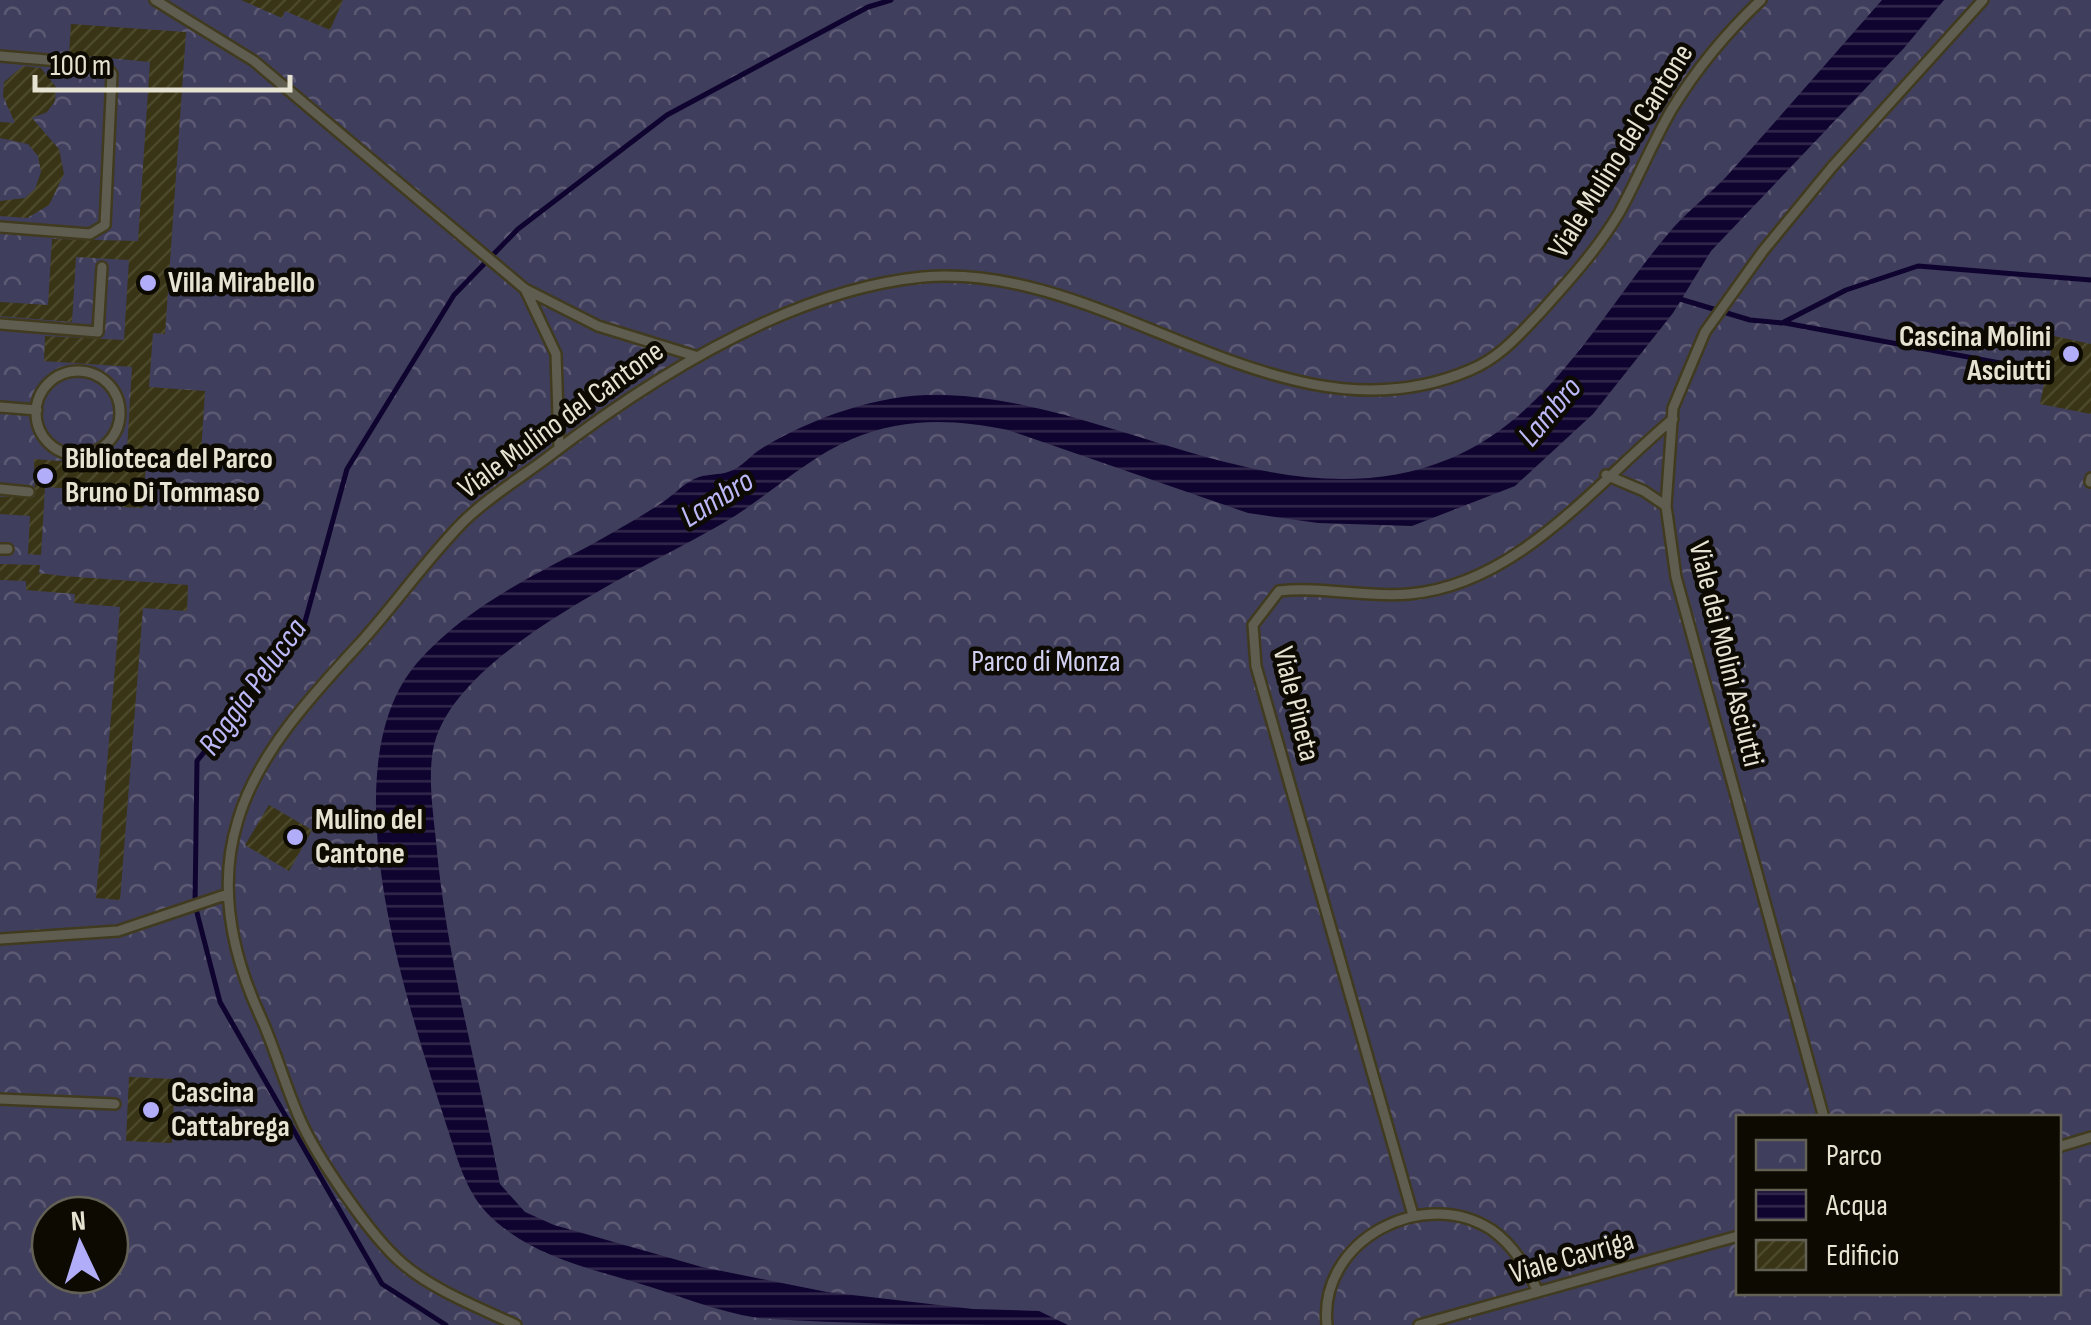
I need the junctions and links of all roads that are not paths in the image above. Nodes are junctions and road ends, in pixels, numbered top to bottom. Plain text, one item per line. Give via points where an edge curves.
1 (155, 0) edge
2 (1762, 0) edge
3 (1984, 0) edge
4 (0, 56) edge
5 (0, 227) edge
6 (102, 267) dead end
7 (525, 289) junction
8 (0, 324) edge
9 (695, 356) junction
10 (0, 407) edge
11 (36, 410) junction
12 (1672, 419) junction
13 (559, 448) junction
14 (1606, 474) junction
15 (0, 490) edge
16 (29, 492) dead end
17 (1666, 506) junction
18 (228, 894) junction
19 (0, 939) edge
20 (0, 1100) edge
21 (115, 1104) dead end
22 (1823, 1115) edge
23 (2091, 1137) edge
24 (2061, 1145) edge
25 (1414, 1215) junction
26 (1736, 1237) edge
27 (1538, 1292) junction
28 (516, 1325) edge
29 (1328, 1325) edge
30 (1419, 1325) edge

1 - 7 lane via 254,60
2 - 9 lane, Viale Mulino del Cantone via 1721,38 1692,80 1616,218 1571,279 1502,354 1468,371 1401,388 1297,380 984,275 868,284
3 - 12 lane, Viale dei Molini Asciutti via 1832,168 1719,310
4 - 5 lane via 104,65 112,74 105,226 90,234
6 - 8 lane via 98,332
7 - 9 lane via 598,326
7 - 13 lane via 556,354
9 - 13 lane, Viale Mulino del Cantone
10 - 11 lane
11 - 11 lane via 51,382 80,372 106,382 120,414 104,446 78,455 47,441
12 - 14 lane, Viale Pineta
12 - 17 lane, Viale dei Molini Asciutti
13 - 18 lane, Viale Mulino del Cantone via 467,518 275,746 239,814
14 - 17 lane
14 - 25 lane, Viale Pineta via 1504,565 1458,587 1407,594 1278,591 1254,625 1256,666
15 - 16 lane
17 - 22 lane, Viale dei Molini Asciutti via 1676,577
18 - 19 lane via 118,931
18 - 28 lane, Viale Mulino del Cantone via 246,988 300,1122 344,1191 399,1261
20 - 21 lane
23 - 24 lane
25 - 27 lane via 1466,1218 1490,1230 1511,1246
25 - 29 lane via 1380,1227 1353,1250 1334,1280
26 - 27 lane, Viale Cavriga
27 - 30 lane, Viale Cavriga

